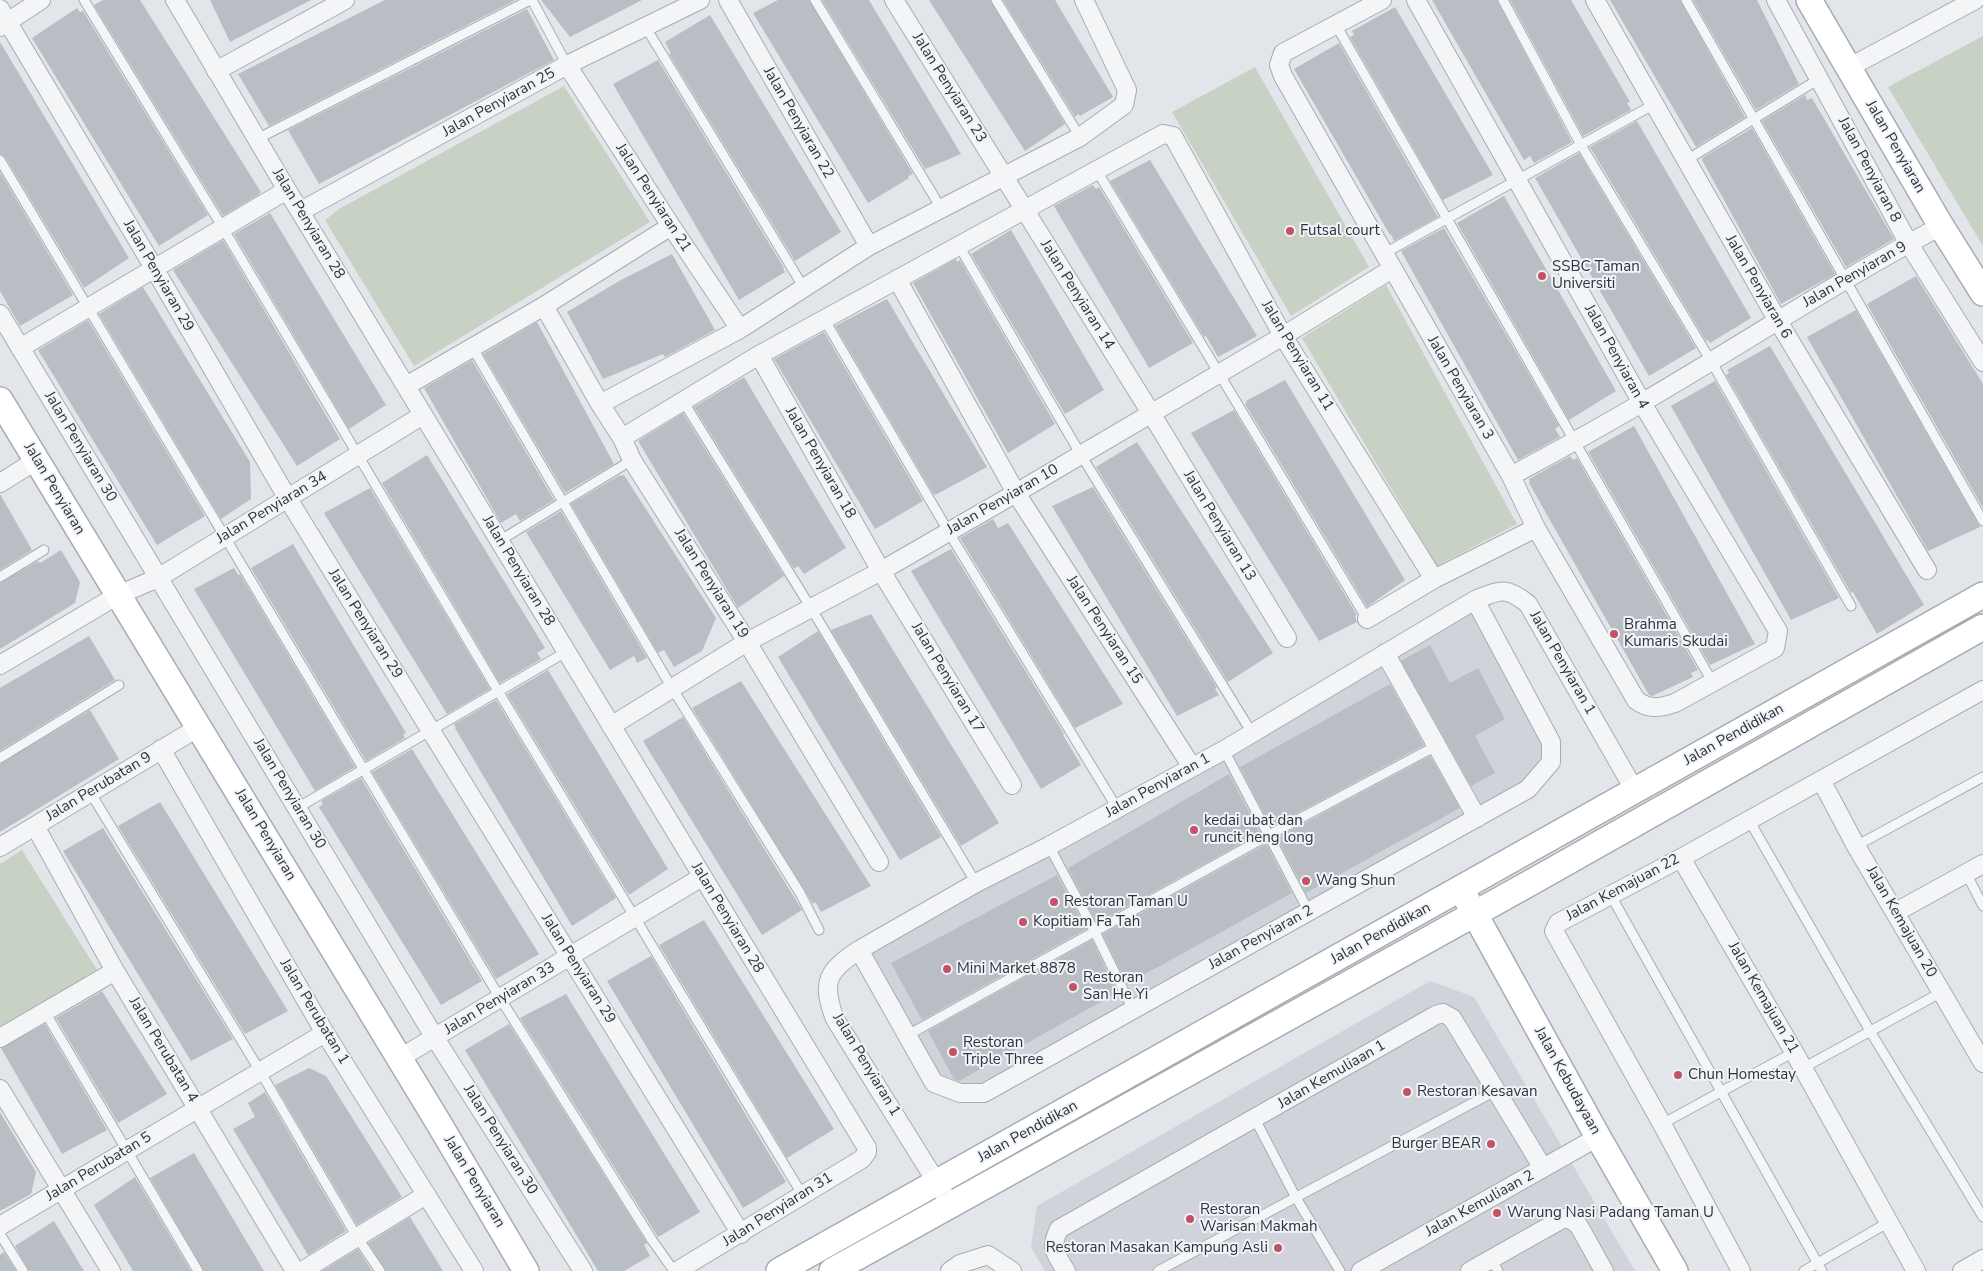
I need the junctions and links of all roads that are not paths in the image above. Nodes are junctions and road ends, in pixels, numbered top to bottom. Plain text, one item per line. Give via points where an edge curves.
1 (41, 0) edge
2 (84, 0) edge
3 (345, 0) edge
4 (531, 0) edge
5 (700, 0) edge
6 (728, 0) edge
7 (815, 0) edge
8 (894, 0) edge
9 (996, 0) edge
10 (1084, 0) edge
11 (1382, 0) edge
12 (1416, 0) edge
13 (1503, 0) edge
14 (1595, 0) edge
15 (1686, 0) edge
16 (1776, 0) edge
17 (1809, 0) edge
18 (1975, 0) edge
19 (180, 2) edge
20 (3, 19) edge
21 (1336, 25) junction
22 (645, 26) junction
23 (567, 65) junction
24 (1848, 68) junction
25 (216, 71) junction
26 (1820, 79) junction
27 (1653, 105) junction
28 (1754, 119) junction
29 (1080, 137) junction
30 (257, 139) junction
31 (1581, 145) junction
32 (0, 160) edge
33 (1685, 161) junction
34 (1097, 171) junction
35 (1004, 176) junction
36 (1517, 180) junction
37 (287, 190) junction
38 (941, 208) junction
39 (1025, 210) junction
40 (301, 211) junction
41 (1448, 218) junction
42 (671, 226) junction
43 (1942, 226) junction
44 (222, 228) junction
45 (1909, 244) junction
46 (868, 246) junction
47 (959, 246) junction
48 (1388, 261) junction
49 (154, 268) junction
50 (897, 279) junction
51 (1846, 281) junction
52 (804, 288) junction
53 (1983, 292) edge
54 (544, 306) junction
55 (87, 308) junction
56 (0, 314) edge
57 (824, 319) junction
58 (1778, 321) junction
59 (740, 329) junction
60 (1284, 336) junction
61 (472, 347) junction
62 (20, 348) junction
63 (759, 355) junction
64 (1711, 361) junction
65 (1983, 362) edge
66 (1219, 374) junction
67 (406, 386) junction
68 (0, 400) edge
69 (683, 401) junction
70 (1642, 403) junction
71 (600, 404) junction
72 (1151, 413) junction
73 (423, 415) junction
74 (622, 438) junction
75 (1574, 441) junction
76 (358, 455) junction
77 (1080, 455) junction
78 (37, 460) junction
79 (632, 460) junction
80 (1510, 476) junction
81 (0, 483) edge
82 (1016, 493) junction
83 (288, 499) junction
84 (561, 502) junction
85 (1983, 521) edge
86 (1536, 528) junction
87 (948, 531) junction
88 (225, 537) junction
89 (499, 540) junction
90 (44, 550) dead end
91 (1927, 570) dead end
92 (882, 571) junction
93 (0, 577) edge
94 (158, 578) junction
95 (1434, 579) junction
96 (118, 595) junction
97 (1983, 595) edge
98 (1475, 600) junction
99 (1851, 606) dead end
100 (811, 608) junction
101 (1367, 619) joint
102 (1983, 627) edge
103 (1287, 638) dead end
104 (748, 642) junction
105 (566, 652) junction
106 (1385, 653) junction
107 (0, 665) edge
108 (1713, 683) junction
109 (119, 685) dead end
110 (672, 688) junction
111 (1983, 690) edge
112 (498, 691) junction
113 (199, 726) junction
114 (611, 726) junction
115 (431, 730) junction
116 (1252, 733) junction
117 (1436, 746) junction
118 (161, 749) junction
119 (1224, 750) junction
120 (0, 758) edge
121 (1192, 767) junction
122 (364, 769) junction
123 (1983, 777) edge
124 (1821, 780) junction
125 (1012, 785) dead end
126 (1635, 791) junction
127 (90, 792) junction
128 (297, 808) junction
129 (1117, 808) junction
130 (1477, 818) junction
131 (1749, 820) junction
132 (35, 826) junction
133 (1270, 835) junction
134 (1049, 846) junction
135 (1856, 846) junction
136 (0, 847) edge
137 (1682, 858) junction
138 (879, 862) dead end
139 (1983, 864) edge
140 (1966, 874) junction
141 (702, 876) junction
142 (976, 883) junction
143 (1460, 890) junction
144 (1610, 894) junction
145 (1983, 906) edge
146 (1308, 912) junction
147 (1896, 912) junction
148 (1474, 914) junction
149 (635, 918) junction
150 (820, 930) dead end
151 (1095, 932) junction
152 (859, 950) junction
153 (571, 956) junction
154 (115, 971) junction
155 (1942, 992) junction
156 (500, 998) junction
157 (1133, 1010) junction
158 (44, 1012) junction
159 (1870, 1031) junction
160 (325, 1033) junction
161 (908, 1035) junction
162 (0, 1038) edge
163 (435, 1038) junction
164 (1794, 1052) junction
165 (400, 1058) junction
166 (1983, 1063) edge
167 (1803, 1068) junction
168 (260, 1071) junction
169 (0, 1089) edge
170 (1495, 1091) junction
171 (1720, 1092) junction
172 (198, 1108) junction
173 (1255, 1119) junction
174 (1662, 1124) junction
175 (1598, 1137) junction
176 (863, 1140) joint
177 (126, 1151) junction
178 (1543, 1168) junction
179 (937, 1182) junction
180 (62, 1189) junction
181 (802, 1194) junction
182 (426, 1195) junction
183 (1295, 1196) junction
184 (950, 1204) junction
185 (1983, 1217) edge
186 (1889, 1222) junction
187 (0, 1226) edge
188 (0, 1234) edge
189 (740, 1234) junction
190 (357, 1237) junction
191 (1983, 1260) edge
192 (1390, 1264) edge
193 (1495, 1265) edge
194 (1819, 1267) edge
195 (23, 1271) edge
196 (111, 1271) edge
197 (198, 1271) edge
198 (295, 1271) edge
199 (302, 1271) edge
200 (380, 1271) edge
201 (474, 1271) edge
202 (526, 1271) edge
203 (583, 1271) edge
204 (675, 1271) edge
205 (779, 1271) edge
206 (832, 1271) edge
207 (950, 1271) edge
208 (1012, 1271) edge
209 (1066, 1271) edge
210 (1158, 1271) edge
211 (1340, 1271) edge
212 (1361, 1271) edge
213 (1470, 1271) edge
214 (1604, 1271) edge
215 (1675, 1271) edge
216 (1742, 1271) edge
217 (1804, 1271) edge
218 (1916, 1271) edge
219 (1962, 1271) edge

1 - 20 street
2 - 44 lane
3 - 25 street
4 - 23 lane
4 - 30 lane
5 - 22 street, Jalan Penyiaran 25
6 - 46 street, Jalan Penyiaran 22
7 - 38 lane
8 - 35 street, Jalan Penyiaran 23
9 - 29 lane
10 - 29 street via 1127,90 1124,105
11 - 21 street
12 - 36 street, Jalan Penyiaran 4
13 - 31 lane
14 - 27 street, Jalan Penyiaran 6
15 - 28 lane
16 - 26 street, Jalan Penyiaran 8
17 - 24 main road, Jalan Penyiaran
18 - 24 street
19 - 25 street, Jalan Penyiaran 28
20 - 49 street, Jalan Penyiaran 29
21 - 41 lane
21 - 48 street, Jalan Penyiaran 3 via 1283,53 1279,65
22 - 23 street, Jalan Penyiaran 25
22 - 52 lane
23 - 40 street, Jalan Penyiaran 25
23 - 42 street, Jalan Penyiaran 21
24 - 43 main road, Jalan Penyiaran
25 - 30 street, Jalan Penyiaran 28
26 - 28 lane
26 - 45 street, Jalan Penyiaran 8
27 - 31 lane
27 - 33 street, Jalan Penyiaran 6
28 - 33 lane
28 - 51 lane
29 - 35 street
30 - 37 street, Jalan Penyiaran 28
31 - 36 lane
31 - 64 lane
32 - 55 lane
33 - 58 street, Jalan Penyiaran 6
34 - 39 street
34 - 60 street, Jalan Penyiaran 11 via 1164,134 1173,136
34 - 66 lane
35 - 38 street
35 - 39 street, Jalan Penyiaran 14
36 - 41 lane
36 - 70 street, Jalan Penyiaran 4
37 - 40 street, Jalan Penyiaran 28
37 - 44 street
38 - 46 street
39 - 47 street
39 - 72 street, Jalan Penyiaran 14
40 - 67 street, Jalan Penyiaran 28
41 - 48 lane
41 - 75 lane
42 - 54 street
42 - 59 street, Jalan Penyiaran 21
43 - 45 street, Jalan Penyiaran 9
43 - 53 main road, Jalan Penyiaran
44 - 49 street
44 - 76 lane
45 - 51 street, Jalan Penyiaran 9
45 - 65 street, Jalan Penyiaran 8
46 - 52 street
47 - 50 street
47 - 77 lane
48 - 60 street, Jalan Penyiaran 10
48 - 80 street, Jalan Penyiaran 3
49 - 55 street
49 - 83 street, Jalan Penyiaran 29
50 - 57 street
50 - 82 street, Jalan Penyiaran 15
51 - 58 street, Jalan Penyiaran 9
51 - 85 lane
52 - 59 street
54 - 61 street
54 - 71 street, Jalan Penyiaran 19
55 - 62 street
55 - 88 lane
56 - 62 street, Jalan Penyiaran 30
57 - 63 street
57 - 87 lane
58 - 64 street, Jalan Penyiaran 9
58 - 91 street, Jalan Penyiaran 6
59 - 71 street
60 - 66 street, Jalan Penyiaran 10
60 - 95 street, Jalan Penyiaran 11
61 - 67 street
61 - 84 lane
62 - 94 street, Jalan Penyiaran 30
63 - 69 street
63 - 92 street, Jalan Penyiaran 18
64 - 70 street, Jalan Penyiaran 9
64 - 99 lane
66 - 72 street, Jalan Penyiaran 10
66 - 101 lane
67 - 73 street, Jalan Penyiaran 28
68 - 78 main road, Jalan Penyiaran
69 - 74 street
69 - 100 lane
70 - 75 street, Jalan Penyiaran 9
70 - 108 street, Jalan Penyiaran 4 via 1778,631 1774,648
71 - 74 street, Jalan Penyiaran 19
72 - 77 street, Jalan Penyiaran 10
72 - 103 street, Jalan Penyiaran 13
73 - 76 street, Jalan Penyiaran 34
73 - 89 street, Jalan Penyiaran 28
74 - 79 street, Jalan Penyiaran 19
75 - 80 street, Jalan Penyiaran 9
75 - 108 lane
76 - 83 street, Jalan Penyiaran 34
76 - 112 lane
77 - 82 street, Jalan Penyiaran 10
77 - 116 lane
78 - 81 street
78 - 96 main road, Jalan Penyiaran
79 - 84 lane
79 - 104 street, Jalan Penyiaran 19
80 - 86 street, Jalan Penyiaran 3
82 - 87 street, Jalan Penyiaran 10
82 - 121 street, Jalan Penyiaran 15
83 - 88 street, Jalan Penyiaran 34
83 - 115 street, Jalan Penyiaran 29
84 - 89 lane
84 - 110 lane
86 - 95 street
86 - 108 street, Jalan Penyiaran 3 via 1636,700 1658,708 1675,704
87 - 92 street, Jalan Penyiaran 10
87 - 129 lane
88 - 94 street, Jalan Penyiaran 34
88 - 122 lane
89 - 105 street, Jalan Penyiaran 28
90 - 93 lane
92 - 100 street, Jalan Penyiaran 10
92 - 125 street, Jalan Penyiaran 17
94 - 96 street, Jalan Penyiaran 34
94 - 128 street, Jalan Penyiaran 30
95 - 101 street
96 - 107 street, Jalan Penyiaran 34
96 - 113 main road, Jalan Penyiaran
97 - 126 main road, Jalan Pendidikan
98 - 106 street, Jalan Penyiaran 1
98 - 126 street, Jalan Penyiaran 1 via 1500,591 1514,592 1528,604
98 - 130 street, Jalan Penyiaran 2 via 1552,742 1551,762 1528,789
100 - 104 street, Jalan Penyiaran 10
100 - 142 lane
102 - 148 main road, Jalan Pendidikan
104 - 110 street, Jalan Penyiaran 10
104 - 138 street, Jalan Penyiaran 19
105 - 112 lane
105 - 114 street, Jalan Penyiaran 28
106 - 116 street, Jalan Penyiaran 1
106 - 117 street
109 - 120 lane
110 - 114 street, Jalan Penyiaran 10
110 - 150 lane
111 - 124 street, Jalan Kemajuan 22
112 - 115 lane
112 - 149 lane
113 - 118 street, Jalan Perubatan 9
113 - 165 main road, Jalan Penyiaran
114 - 141 street, Jalan Penyiaran 28
115 - 122 lane
115 - 153 street, Jalan Penyiaran 29
116 - 119 street, Jalan Penyiaran 1
117 - 130 street
117 - 133 lane
118 - 127 street, Jalan Perubatan 9
118 - 160 street, Jalan Perubatan 1
119 - 121 street, Jalan Penyiaran 1
119 - 133 lane
121 - 129 street, Jalan Penyiaran 1
122 - 128 lane
122 - 156 lane
123 - 135 lane
124 - 131 street, Jalan Kemajuan 22
124 - 135 street, Jalan Kemajuan 20
126 - 143 main road, Jalan Pendidikan
127 - 132 street, Jalan Perubatan 9
127 - 168 lane
128 - 163 street, Jalan Penyiaran 30
129 - 134 street, Jalan Penyiaran 1
130 - 146 street, Jalan Penyiaran 2
131 - 137 street, Jalan Kemajuan 22
131 - 159 lane
132 - 136 street, Jalan Perubatan 9
132 - 154 street, Jalan Perubatan 4
133 - 146 lane
133 - 151 lane
134 - 142 street, Jalan Penyiaran 1
134 - 151 lane
135 - 147 street, Jalan Kemajuan 20
137 - 144 street, Jalan Kemajuan 22
137 - 164 street, Jalan Kemajuan 21
139 - 140 street
140 - 145 lane
140 - 147 street
141 - 149 street, Jalan Penyiaran 33
141 - 176 street, Jalan Penyiaran 28
142 - 152 street, Jalan Penyiaran 1
143 - 148 main road, Jalan Kebudayaan
143 - 179 main road, Jalan Pendidikan
144 - 171 lane
144 - 174 street, Jalan Kemajuan 22 via 1558,923 1554,931
146 - 157 street, Jalan Penyiaran 2
147 - 155 street, Jalan Kemajuan 20
148 - 175 main road, Jalan Kebudayaan
148 - 184 main road, Jalan Pendidikan
149 - 153 street, Jalan Penyiaran 33
149 - 181 lane
151 - 157 lane
151 - 161 lane
152 - 161 street, Jalan Penyiaran 2
152 - 179 street, Jalan Penyiaran 1 via 842,962 828,980 827,998 835,1019
153 - 156 street, Jalan Penyiaran 33
153 - 189 street, Jalan Penyiaran 29
154 - 158 street
154 - 172 street, Jalan Perubatan 4
155 - 159 lane
155 - 166 street, Jalan Kemajuan 20
156 - 163 street, Jalan Penyiaran 33
156 - 204 lane via 652,1240
157 - 161 street, Jalan Penyiaran 2 via 984,1093 960,1094 934,1083
158 - 162 street
158 - 177 lane
159 - 167 lane
159 - 185 lane
160 - 168 street, Jalan Perubatan 5
160 - 182 street, Jalan Perubatan 1
163 - 165 street, Jalan Penyiaran 33
163 - 203 street, Jalan Penyiaran 30
164 - 167 street, Jalan Kemajuan 21
164 - 171 lane
165 - 202 main road, Jalan Penyiaran
167 - 186 street, Jalan Kemajuan 21
168 - 172 street, Jalan Perubatan 5
168 - 190 lane
169 - 180 street
170 - 173 street, Jalan Kemuliaan 1 via 1452,1018 1443,1013
170 - 178 street, Jalan Kemuliaan 1
170 - 183 lane
171 - 174 lane
171 - 194 lane
172 - 177 street, Jalan Perubatan 5
172 - 198 street, Jalan Perubatan 4
173 - 183 lane
173 - 209 street, Jalan Kemuliaan 1 via 1059,1229 1053,1249
174 - 216 street, Jalan Kemajuan 22
175 - 178 street, Jalan Kemuliaan 2
175 - 215 main road, Jalan Kebudayaan
176 - 181 street, Jalan Penyiaran 31 via 867,1152 862,1159
177 - 180 street, Jalan Perubatan 5
177 - 197 lane
178 - 192 street, Jalan Kemuliaan 2
179 - 184 street, Jalan Penyiaran 1
179 - 205 main road, Jalan Pendidikan
180 - 187 street, Jalan Perubatan 5
180 - 196 street
181 - 189 street, Jalan Penyiaran 31
182 - 190 street
182 - 201 street, Jalan Perubatan 1
183 - 210 lane
183 - 211 lane
184 - 206 main road, Jalan Pendidikan
186 - 194 lane
186 - 218 street, Jalan Kemajuan 21
188 - 195 lane
189 - 204 street, Jalan Penyiaran 31
190 - 199 street
190 - 200 lane
191 - 219 street
192 - 212 street, Jalan Kemuliaan 2
193 - 213 street
193 - 214 street via 1564,1218 1579,1226
194 - 217 lane
207 - 208 street via 960,1264 988,1256

